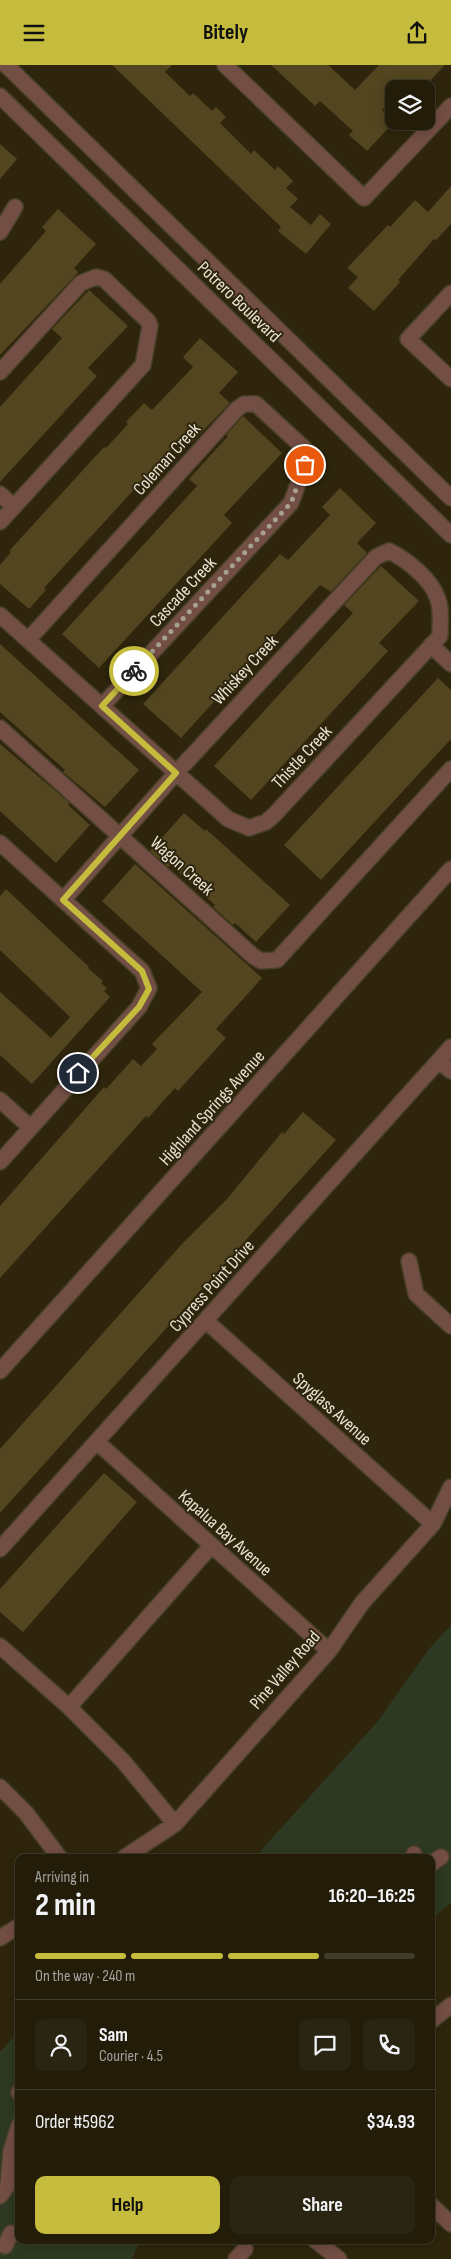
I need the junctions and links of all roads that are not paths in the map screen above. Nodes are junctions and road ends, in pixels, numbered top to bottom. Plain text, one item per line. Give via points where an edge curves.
1 (6, 65) edge
2 (225, 65) edge
3 (0, 96) edge
4 (451, 106) edge
5 (15, 207) dead end
6 (0, 233) edge
7 (451, 293) edge
8 (0, 371) edge
9 (451, 379) edge
10 (0, 494) edge
11 (451, 498) edge
12 (291, 503) joint
13 (14, 507) junction
14 (0, 522) edge
15 (451, 535) edge
16 (0, 615) edge
17 (28, 640) junction
18 (436, 641) junction
19 (451, 664) edge
20 (102, 706) junction
21 (0, 728) edge
22 (451, 769) edge
23 (176, 773) junction
24 (120, 836) junction
25 (0, 843) edge
26 (451, 869) edge
27 (63, 900) junction
28 (451, 1047) edge
29 (439, 1061) junction
30 (451, 1071) edge
31 (0, 1100) edge
32 (30, 1127) junction
33 (0, 1162) edge
34 (409, 1261) dead end
35 (206, 1321) junction
36 (451, 1326) edge
37 (0, 1371) edge
38 (97, 1442) junction
39 (451, 1487) edge
40 (433, 1524) junction
41 (211, 1546) junction
42 (0, 1549) edge
43 (0, 1646) edge
44 (329, 1651) junction
45 (69, 1707) junction
46 (0, 1787) edge
47 (175, 1823) junction
48 (57, 1854) edge
49 (129, 1854) edge
50 (15, 1929) edge
51 (0, 1938) edge
52 (451, 2005) edge
53 (435, 2018) edge
54 (15, 2138) edge
55 (0, 2196) edge
56 (435, 2209) edge
57 (451, 2225) edge
58 (320, 2244) edge
59 (339, 2259) edge

1 - 11 street, Potrero Boulevard
2 - 4 street via 364,198
3 - 15 street, Potrero Boulevard
5 - 6 street
7 - 9 street via 408,339
8 - 13 street via 81,283 96,277 104,279 150,326 143,365
10 - 13 street
12 - 17 street, Coleman Creek via 305,465 304,448 256,405 244,404
12 - 20 street, Cascade Creek
13 - 14 street
16 - 17 street, Thistle Creek
17 - 20 street, Thistle Creek
18 - 19 street
18 - 23 street, Thistle Creek via 266,823 250,828 238,825
18 - 23 street, Whiskey Creek via 438,598 434,589 398,556 389,551 381,553
20 - 23 street, Thistle Creek
21 - 24 street, Wagon Creek
22 - 24 street, Wagon Creek via 277,960 261,961 253,956
23 - 24 street, Whiskey Creek
24 - 27 street, Whiskey Creek
25 - 27 street
26 - 37 street, Highland Springs Avenue
27 - 32 street via 142,971 149,989 139,1007
28 - 29 street, Cypress Point Drive
29 - 30 street
29 - 35 street, Cypress Point Drive
31 - 32 street
32 - 33 street
34 - 36 street via 416,1294
35 - 38 street, Cypress Point Drive
35 - 40 street, Spyglass Avenue
38 - 41 street, Kapalua Bay Avenue
38 - 42 street, Cypress Point Drive
39 - 40 street, Pine Valley Road
40 - 44 street, Pine Valley Road via 362,1603
41 - 44 street, Kapalua Bay Avenue
41 - 45 street
43 - 45 street
44 - 47 street, Pine Valley Road
45 - 47 street via 122,1761
46 - 48 street via 26,1813
47 - 49 street, Pine Valley Road
50 - 51 street
52 - 53 street
54 - 55 street via 8,2185
56 - 57 street
58 - 59 street

